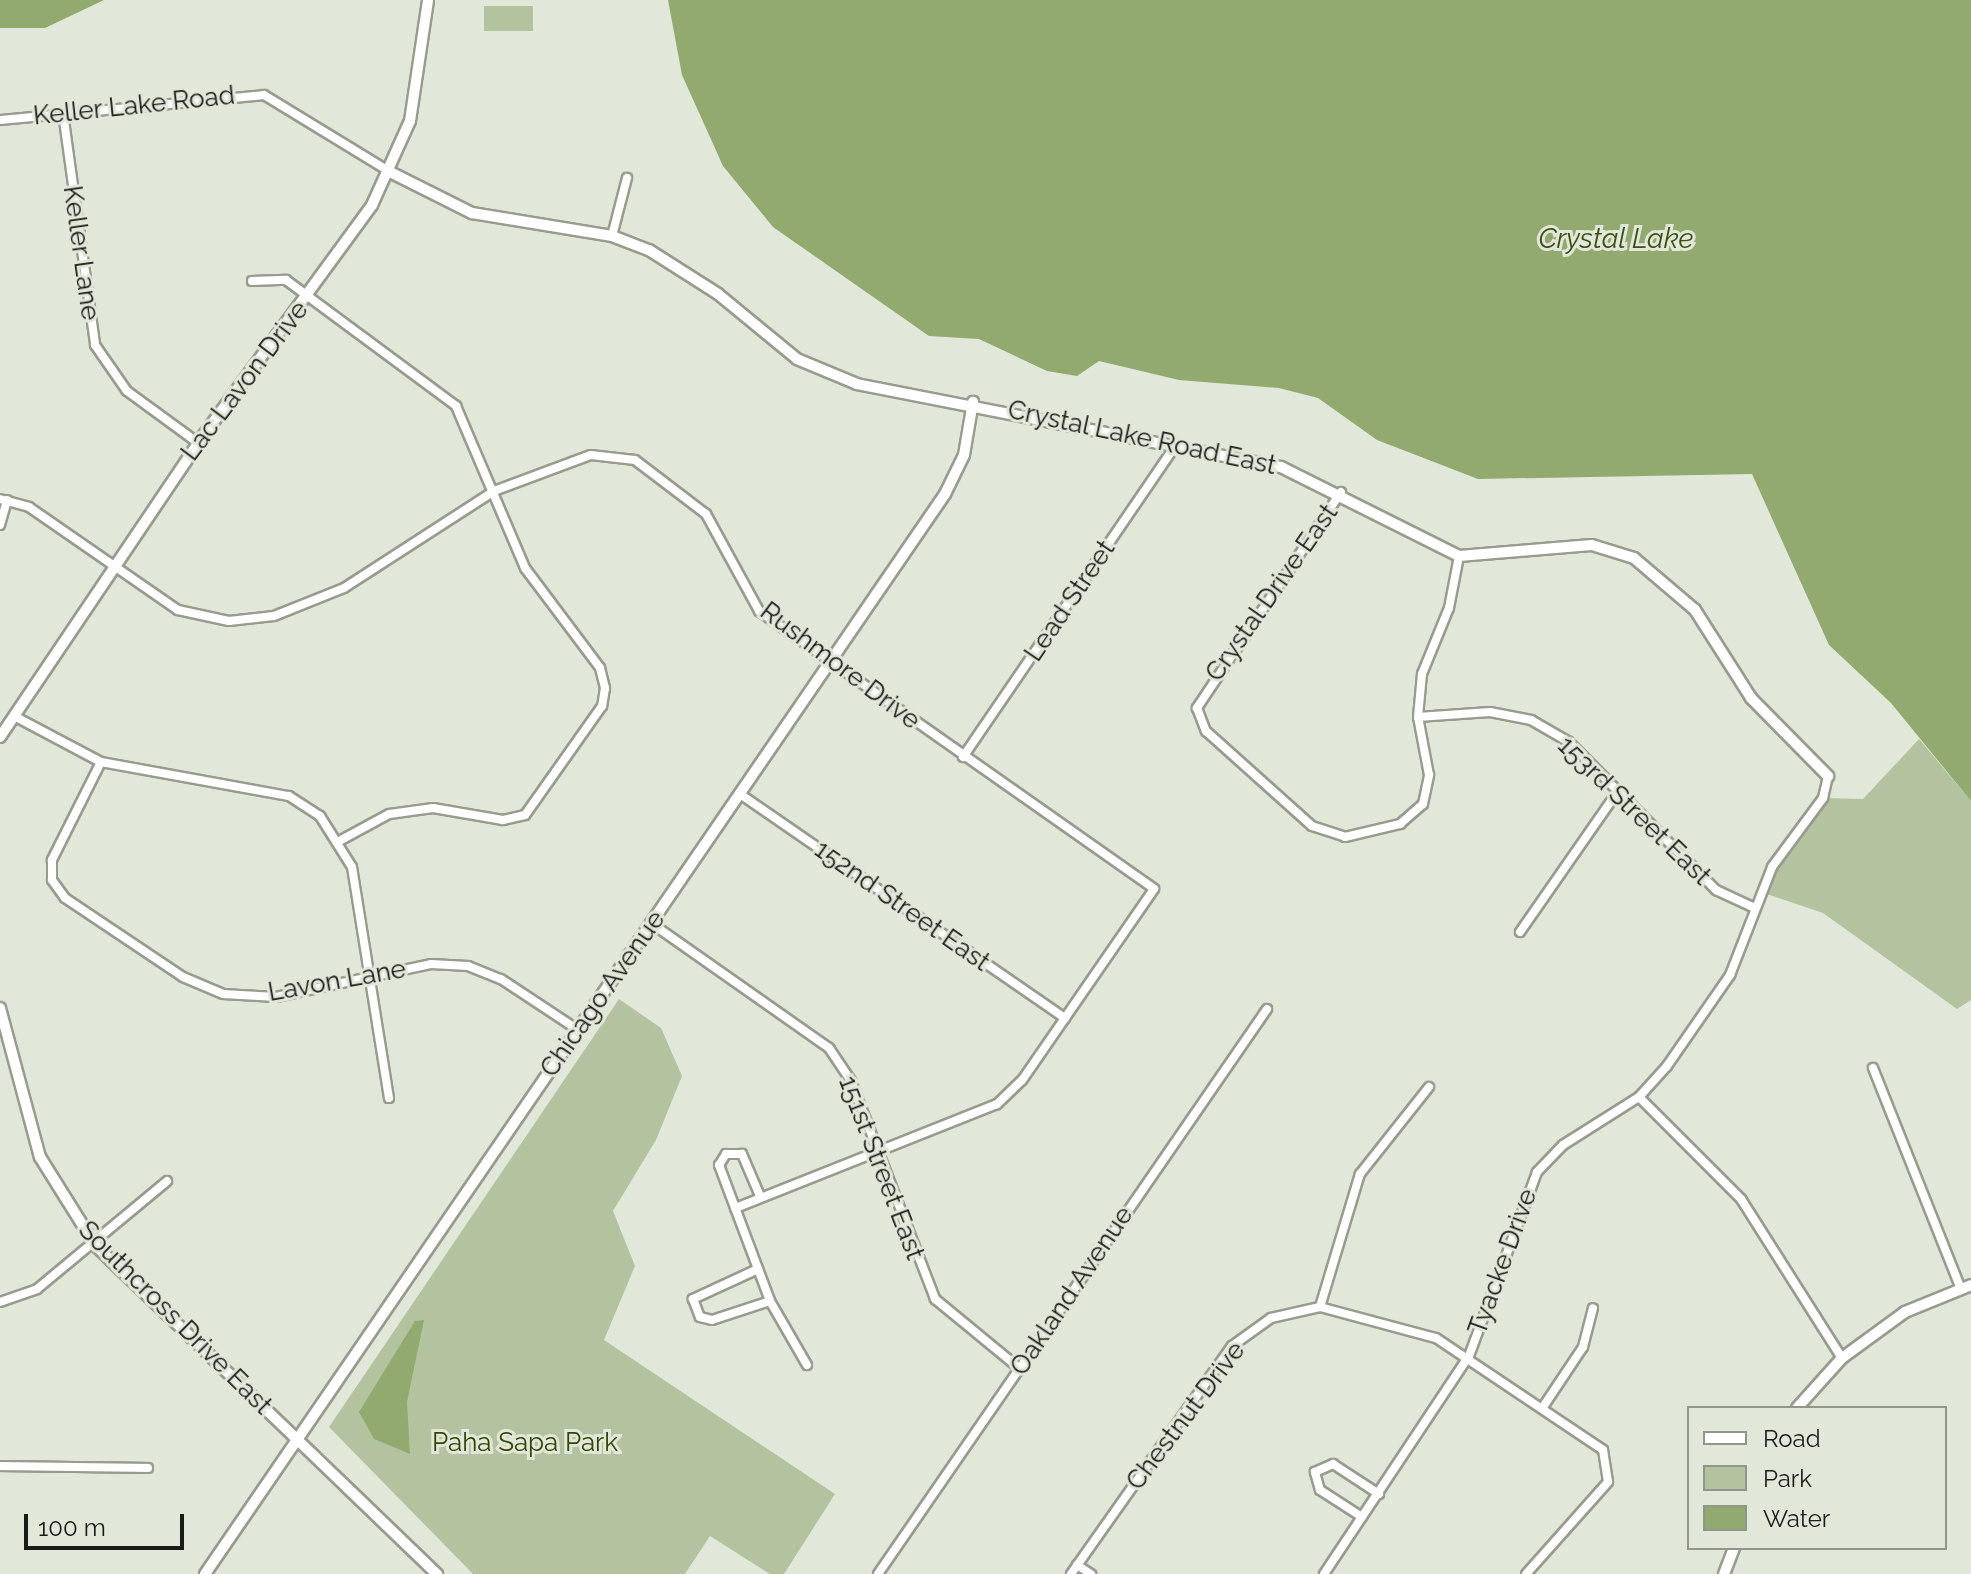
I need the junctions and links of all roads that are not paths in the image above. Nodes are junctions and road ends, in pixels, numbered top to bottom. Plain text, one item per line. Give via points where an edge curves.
1 (428, 0) edge
2 (63, 113) junction
3 (0, 120) edge
4 (390, 172) junction
5 (627, 178) dead end
6 (612, 236) junction
7 (252, 281) dead end
8 (309, 295) junction
9 (973, 402) junction
10 (198, 443) junction
11 (1176, 445) junction
12 (494, 491) junction
13 (1341, 492) junction
14 (4, 500) edge
15 (0, 525) edge
16 (1459, 556) junction
17 (113, 569) junction
18 (829, 665) junction
19 (14, 716) junction
20 (1418, 717) junction
21 (0, 737) edge
22 (963, 757) junction
23 (101, 762) junction
24 (1828, 776) joint
25 (1618, 791) junction
26 (740, 794) junction
27 (341, 840) junction
28 (1755, 908) junction
29 (651, 923) junction
30 (1520, 932) dead end
31 (370, 977) junction
32 (0, 1008) edge
33 (1267, 1009) dead end
34 (1065, 1018) junction
35 (578, 1030) junction
36 (1873, 1068) dead end
37 (1429, 1087) dead end
38 (1639, 1097) junction
39 (389, 1098) dead end
40 (878, 1153) junction
41 (167, 1181) dead end
42 (760, 1196) junction
43 (735, 1208) junction
44 (95, 1245) junction
45 (758, 1269) junction
46 (1965, 1286) edge
47 (770, 1301) junction
48 (0, 1302) edge
49 (1320, 1307) junction
50 (1593, 1308) dead end
51 (1469, 1356) junction
52 (1842, 1358) junction
53 (807, 1365) dead end
54 (1019, 1368) junction
55 (1799, 1406) edge
56 (1543, 1407) junction
57 (295, 1440) junction
58 (0, 1466) edge
59 (148, 1468) dead end
60 (1379, 1494) junction
61 (1362, 1517) junction
62 (1733, 1550) edge
63 (1077, 1565) junction
64 (205, 1574) edge
65 (437, 1574) edge
66 (878, 1574) edge
67 (1071, 1574) edge
68 (1091, 1574) edge
69 (1324, 1574) edge
70 (1526, 1574) edge
71 (1724, 1574) edge

1 - 4 street, Lac Lavon Drive via 424,63
2 - 3 street, Keller Lake Road
2 - 4 street, Keller Lake Road via 264,95
2 - 10 street, Keller Lane via 95,345 127,391
4 - 6 street, Crystal Lake Road East via 472,213
4 - 8 street, Lac Lavon Drive
5 - 6 street
6 - 9 street, Crystal Lake Road East via 687,271 770,340 829,375 889,392
7 - 8 street via 286,280
8 - 10 street, Lac Lavon Drive
8 - 12 street via 456,406
9 - 11 street, Crystal Lake Road East
9 - 18 street, Chicago Avenue via 964,455 945,494
10 - 17 street, Lac Lavon Drive
11 - 13 street, Crystal Lake Road East via 1281,467
11 - 22 street, Lead Street
12 - 17 street, Rushmore Drive via 344,588 274,616 229,621 178,610
12 - 18 street, Rushmore Drive via 591,455 635,460 706,514 759,611
12 - 27 street via 525,568 600,668 602,706 525,815 503,820 433,808 389,814
13 - 16 street, Crystal Lake Road East via 1422,543
13 - 20 street, Crystal Drive East via 1201,696 1199,719 1312,826 1345,837 1400,824 1423,804 1429,775
14 - 15 street
14 - 17 street, Rushmore Drive via 29,507
16 - 20 street via 1449,608 1422,674
16 - 24 street, Crystal Lake Road East via 1592,545 1634,558 1695,610 1751,698
17 - 19 street, Lac Lavon Drive
18 - 22 street, Rushmore Drive
18 - 26 street, Chicago Avenue
19 - 21 street, Lac Lavon Drive
19 - 23 street
20 - 25 street, 153rd Street East via 1490,712 1531,720 1569,742
22 - 34 street, Rushmore Drive via 1154,889
23 - 27 street via 289,796
23 - 31 street, Lavon Lane via 52,860 52,880 65,898 183,977 223,994 276,997
24 - 28 street, Tyacke Drive
25 - 28 street, 153rd Street East via 1716,890
25 - 30 street
26 - 29 street, Chicago Avenue
26 - 34 street, 152nd Street East
27 - 31 street
28 - 38 street, Tyacke Drive via 1730,975
29 - 35 street, Chicago Avenue
29 - 40 street, 151st Street East via 829,1048 851,1081
31 - 35 street, Lavon Lane via 431,964 468,966 501,979
31 - 39 street
32 - 44 street, Southcross Drive East via 40,1157
33 - 54 street, Oakland Avenue
34 - 40 street via 997,1104
35 - 57 street, Chicago Avenue
36 - 46 street
37 - 49 street via 1360,1174
38 - 51 street, Tyacke Drive via 1563,1145 1537,1172
38 - 52 street via 1741,1199
40 - 42 street
40 - 54 street, 151st Street East via 935,1299
41 - 44 street
42 - 43 street
42 - 43 street via 742,1154 726,1154 719,1165
43 - 45 street
44 - 48 street via 37,1289
44 - 57 street, Southcross Drive East
45 - 47 street
45 - 47 street via 693,1299 700,1317 712,1320
46 - 52 street via 1905,1312
47 - 53 street
49 - 51 street, Chestnut Drive via 1367,1315
49 - 63 street, Chestnut Drive via 1271,1318 1232,1346
50 - 56 street via 1583,1347
51 - 56 street, Chestnut Drive
51 - 60 street, Tyacke Drive
52 - 55 street
54 - 66 street, Oakland Avenue
56 - 70 street, Chestnut Drive via 1603,1450 1609,1474
57 - 64 street, Chicago Avenue
57 - 65 street, Southcross Drive East
58 - 59 street
60 - 61 street, Tyacke Drive
60 - 61 street via 1333,1464 1315,1472 1320,1490
61 - 69 street, Tyacke Drive
62 - 71 street
63 - 67 street, Chestnut Drive
63 - 68 street

